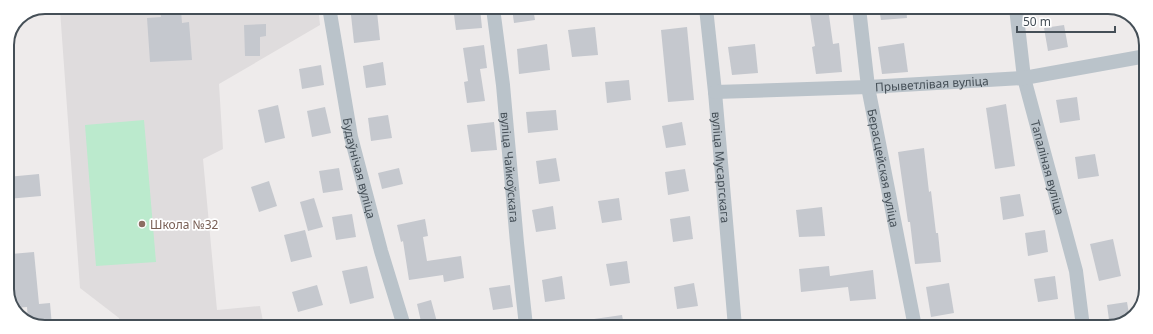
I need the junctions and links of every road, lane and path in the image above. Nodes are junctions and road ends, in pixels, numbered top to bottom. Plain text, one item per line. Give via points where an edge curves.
1 (330, 14) edge
2 (494, 14) edge
3 (707, 14) edge
4 (860, 14) edge
5 (1017, 14) edge
6 (1139, 57) edge
7 (1024, 78) junction
8 (868, 87) junction
9 (715, 92) junction
10 (402, 320) edge
11 (525, 320) edge
12 (734, 320) edge
13 (914, 320) edge
14 (1082, 320) edge

1 - 10 street, Будаўнічая вуліца via 351,137
2 - 11 street, вуліца Чайкоўскага
3 - 9 street, вуліца Мусаргскага
4 - 8 street, Берасцейская вуліца
5 - 7 street, Тапаліная вуліца
6 - 7 street, Прыветлівая вуліца
7 - 8 street, Прыветлівая вуліца
7 - 14 street, Тапаліная вуліца via 1076,271
8 - 9 street, Прыветлівая вуліца
8 - 13 street, Берасцейская вуліца
9 - 12 street, вуліца Мусаргскага

